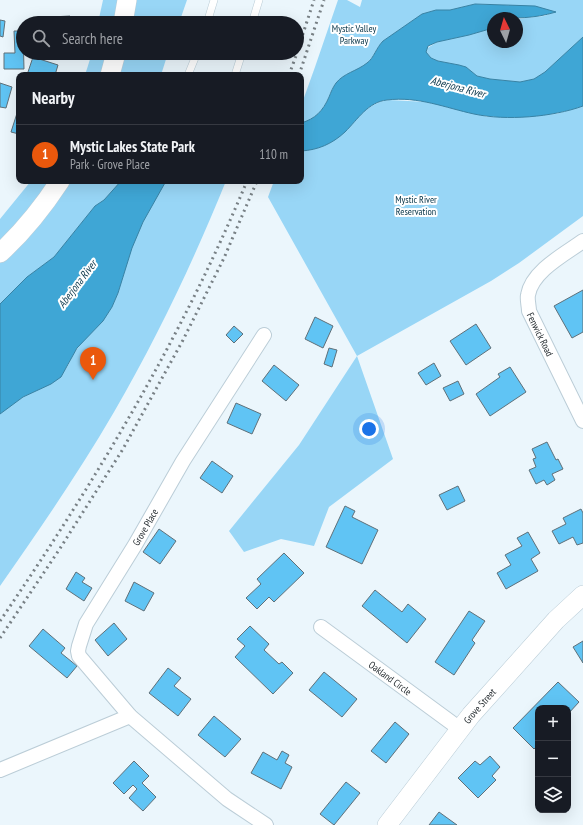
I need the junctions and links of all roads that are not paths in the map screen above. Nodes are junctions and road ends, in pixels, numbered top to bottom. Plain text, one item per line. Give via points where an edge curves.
1 (127, 0) edge
2 (214, 0) edge
3 (259, 0) edge
4 (124, 16) edge
5 (209, 16) edge
6 (254, 16) edge
7 (114, 60) edge
8 (195, 60) edge
9 (240, 60) edge
10 (111, 72) edge
11 (192, 72) edge
12 (236, 72) edge
13 (58, 184) edge
14 (583, 241) edge
15 (0, 253) edge
16 (264, 335) dead end
17 (583, 421) edge
18 (583, 596) edge
19 (321, 627) dead end
20 (130, 716) junction
21 (460, 729) junction
22 (0, 770) edge
23 (266, 825) edge
24 (387, 825) edge

1 - 4 street
2 - 5 lane
3 - 6 lane
7 - 10 street
8 - 11 lane
9 - 12 lane
13 - 15 street via 23,230
14 - 17 street, Fenwick Road via 552,262 534,279 528,295 529,311
16 - 20 street, Grove Place via 183,461 86,624 80,639 79,656
18 - 21 street, Grove Street via 556,620
19 - 21 street, Oakland Circle
20 - 22 street
20 - 23 street, Grove Place via 227,799
21 - 24 street, Grove Street

